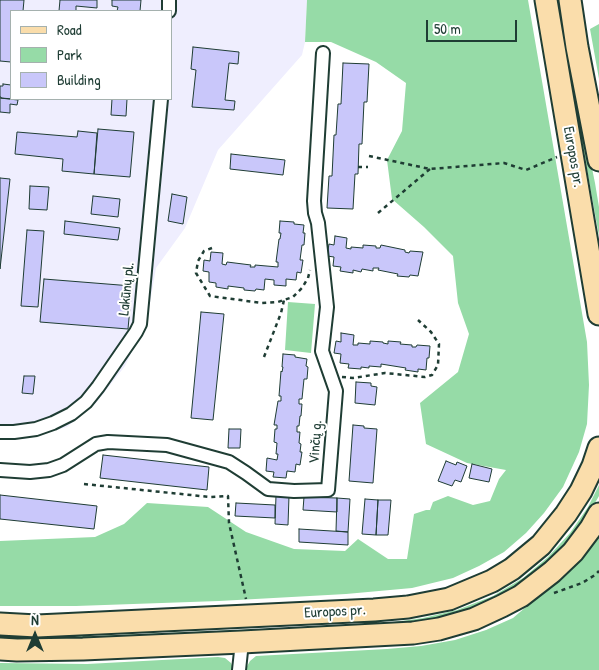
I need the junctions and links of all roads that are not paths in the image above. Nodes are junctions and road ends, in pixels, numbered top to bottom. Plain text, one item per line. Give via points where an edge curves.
1 (546, 0) edge
2 (570, 0) edge
3 (323, 53) dead end
4 (161, 100) edge
5 (599, 160) edge
6 (599, 314) edge
7 (0, 432) edge
8 (599, 448) edge
9 (0, 470) edge
10 (599, 514) edge
11 (0, 624) edge
12 (242, 642) junction
13 (0, 649) edge
14 (239, 670) edge

1 - 6 main road, Europos pr.
2 - 5 main road, Europos pr.
3 - 9 street, Vinčų g. via 314,201 327,307 322,351 336,391 328,490 268,489 228,462 167,445 108,442 96,444 49,470
4 - 7 street, Lakūnų pl. via 140,324 98,387 71,414 36,429
8 - 11 main road, Europos pr. via 581,491 541,545 492,581 449,599 374,610 37,626
10 - 12 main road, Europos pr. via 573,552 552,572 522,596 474,619 413,634
12 - 13 main road, Europos pr.
12 - 14 street

